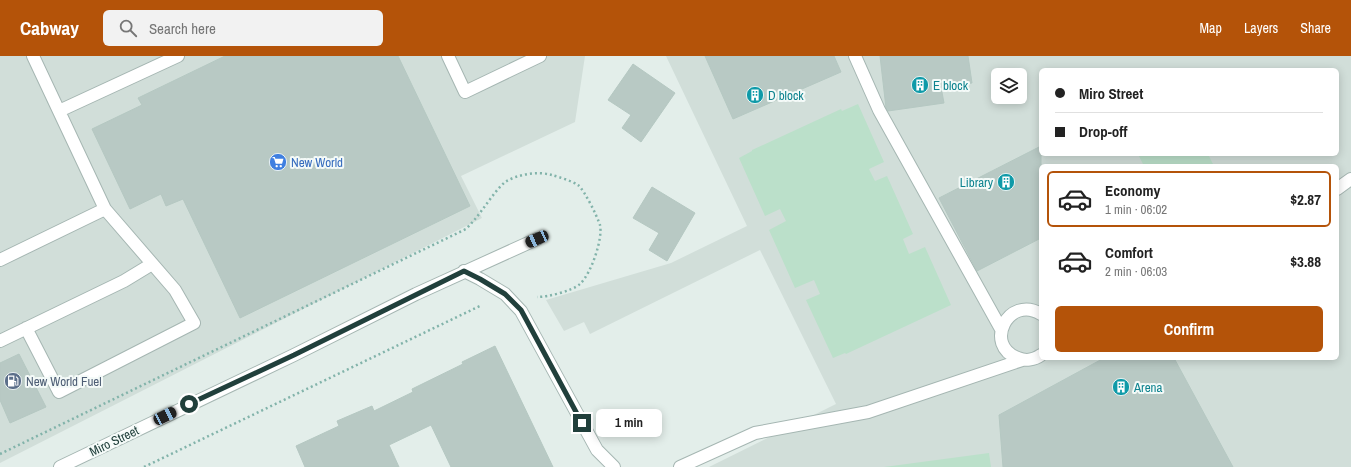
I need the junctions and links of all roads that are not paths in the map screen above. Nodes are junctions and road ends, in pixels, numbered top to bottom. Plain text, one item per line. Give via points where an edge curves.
1 (33, 56) edge
2 (178, 56) edge
3 (448, 56) edge
4 (540, 56) edge
5 (855, 56) edge
6 (59, 112) junction
7 (1351, 179) edge
8 (1339, 188) edge
9 (105, 209) junction
10 (537, 239) dead end
11 (0, 260) edge
12 (152, 264) junction
13 (464, 271) junction
14 (1039, 313) edge
15 (26, 328) junction
16 (1001, 329) junction
17 (0, 341) edge
18 (1039, 356) edge
19 (1022, 360) junction
20 (60, 467) edge
21 (614, 467) edge
22 (680, 467) edge

1 - 6 street
2 - 6 street
3 - 4 street via 465,92
5 - 16 street via 878,110
6 - 9 street
7 - 8 street
9 - 11 street
9 - 12 street
10 - 13 street, Miro Street
12 - 15 street via 124,281
12 - 15 street via 175,290 194,323 59,392
13 - 20 street, Miro Street
13 - 21 street via 505,294 521,310 597,450
14 - 16 street via 1026,309 1018,311 1010,315
15 - 17 street
16 - 19 street via 1001,337 1008,352
18 - 19 street
19 - 22 street via 868,412 755,433

